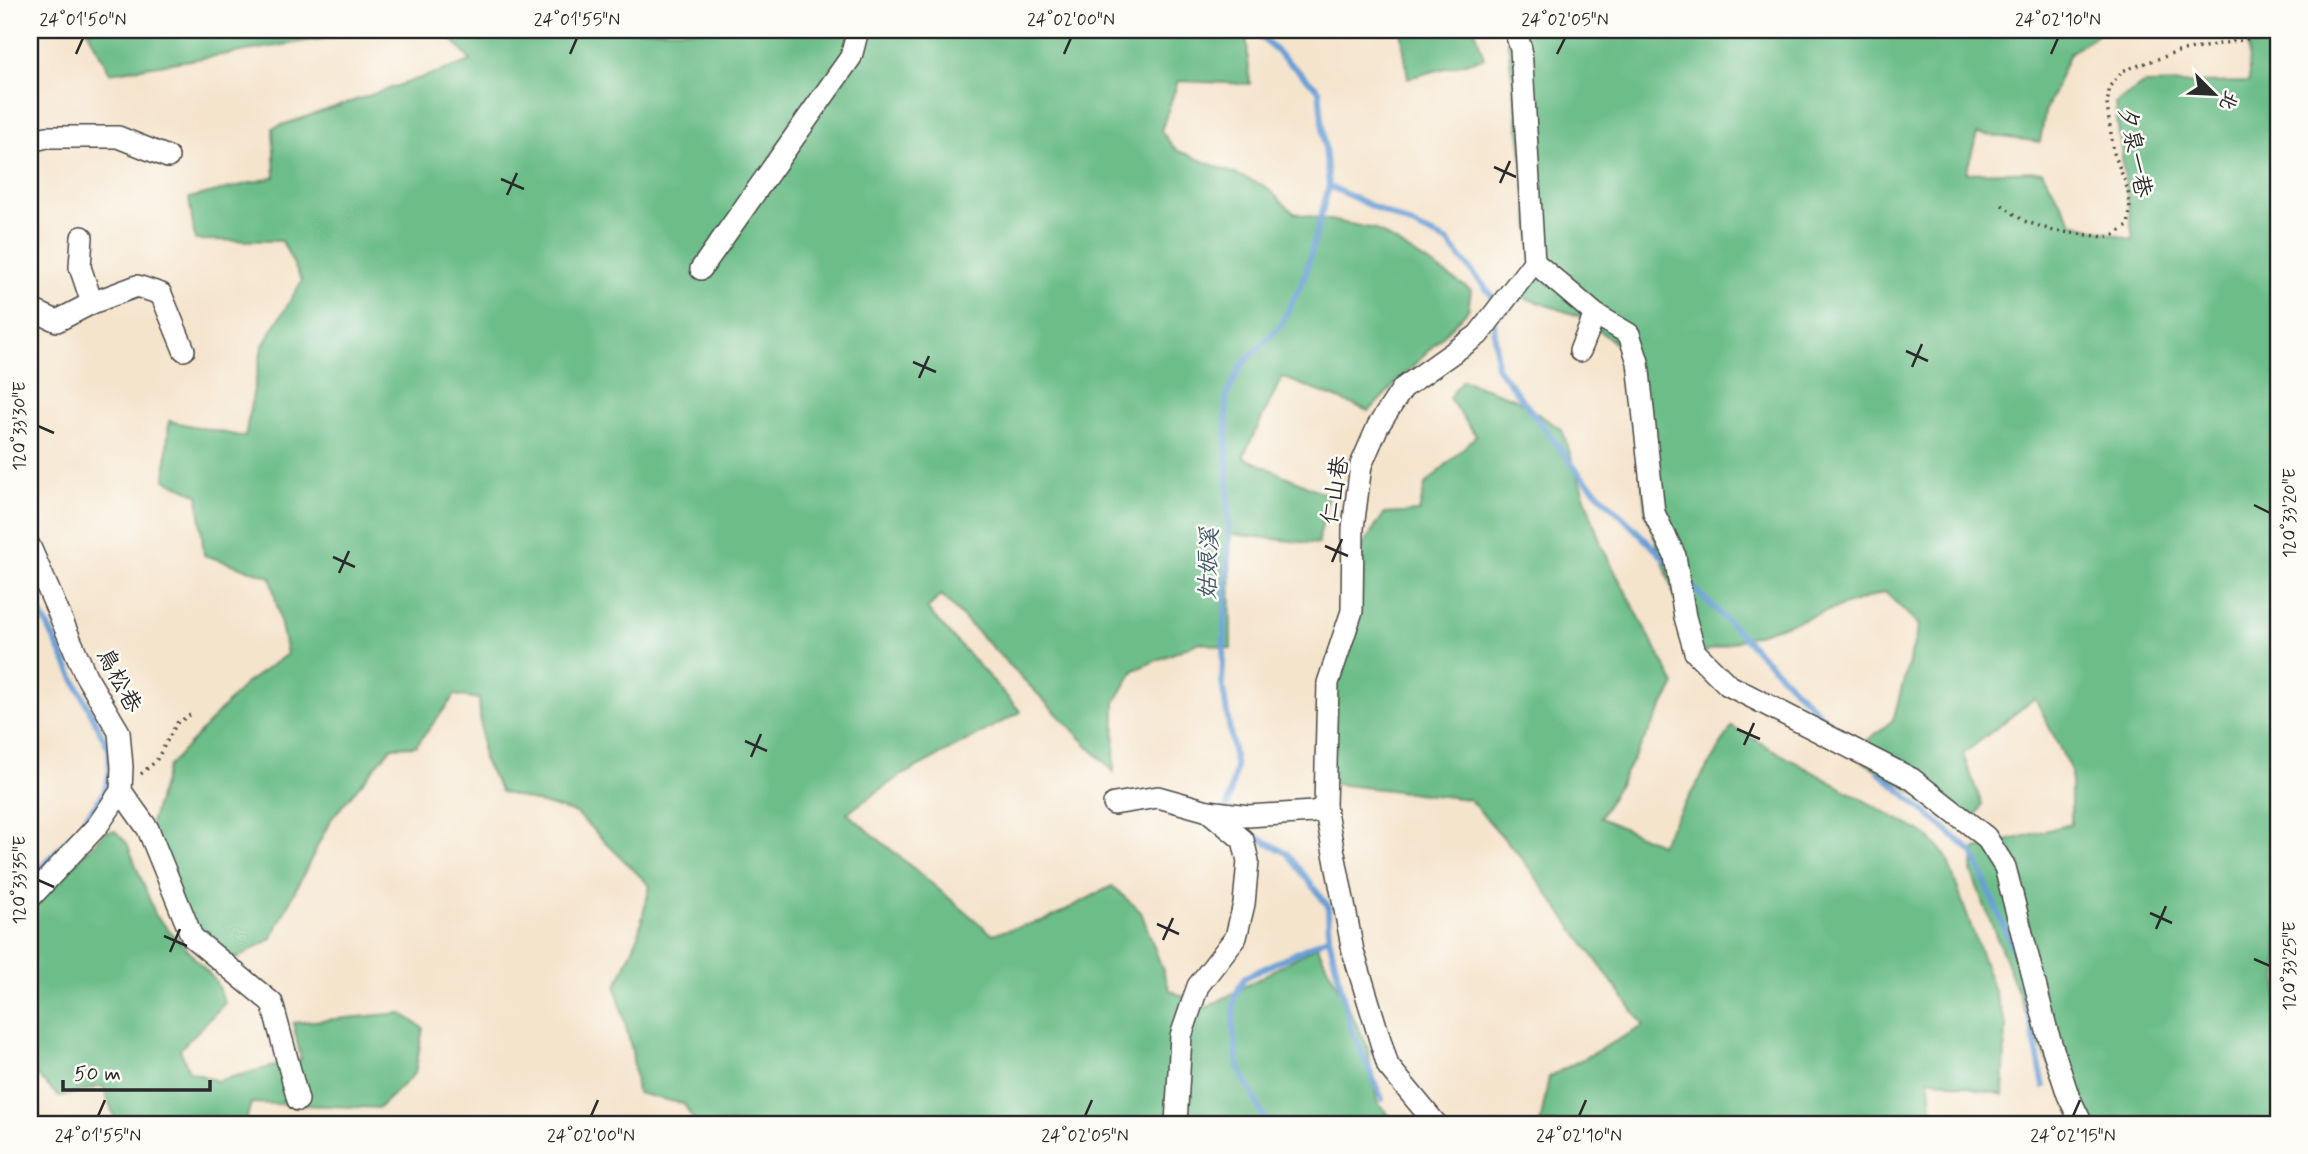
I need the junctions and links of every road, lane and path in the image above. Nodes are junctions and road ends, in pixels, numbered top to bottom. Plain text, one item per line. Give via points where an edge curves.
1 (858, 30) edge
2 (1515, 30) edge
3 (2278, 33) edge
4 (30, 141) edge
5 (167, 157) dead end
6 (2002, 205) dead end
7 (82, 237) dead end
8 (1534, 262) junction
9 (701, 269) dead end
10 (92, 303) junction
11 (30, 309) edge
12 (1595, 314) junction
13 (184, 350) dead end
14 (1580, 351) dead end
15 (30, 547) edge
16 (190, 715) dead end
17 (121, 791) junction
18 (1114, 804) dead end
19 (1325, 807) junction
20 (1208, 811) junction
21 (30, 898) edge
22 (298, 1100) dead end
23 (1177, 1124) edge
24 (1436, 1124) edge
25 (2082, 1124) edge

1 - 9 lane via 851,57
2 - 8 lane via 1521,49
3 - 6 path, 夕泉一巷 via 2178,52 2122,71 2110,86 2109,121 2114,153 2129,190 2129,226 2105,237 2054,231 2024,221
4 - 5 lane via 118,137
7 - 10 lane via 80,267
8 - 12 lane
8 - 19 lane, 仁山巷 via 1478,335 1403,388 1378,426 1361,465 1353,528 1352,611 1328,683
10 - 11 lane via 57,321
10 - 13 lane via 137,286 161,294
12 - 14 lane
12 - 25 lane via 1629,334 1638,362 1654,513 1675,555 1695,652 1728,684 1912,779 1986,837 2005,867 2047,1031
15 - 17 lane, 鳥松巷 via 86,676 119,732
16 - 17 path via 177,723 156,761
17 - 21 lane via 98,825
17 - 22 lane via 148,829 192,937 272,1003
18 - 20 lane via 1158,797
19 - 20 lane via 1314,812 1248,816
19 - 24 lane, 仁山巷 via 1353,951 1388,1066
20 - 23 lane via 1243,840 1248,861 1244,904 1237,937 1198,986 1181,1036

